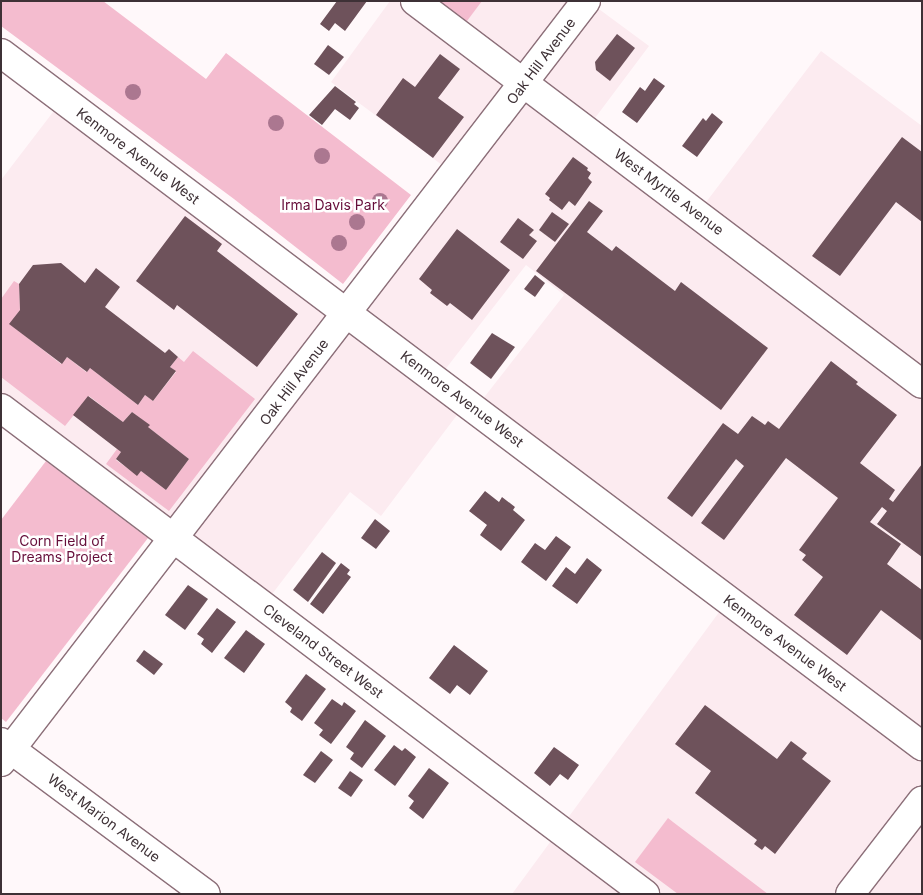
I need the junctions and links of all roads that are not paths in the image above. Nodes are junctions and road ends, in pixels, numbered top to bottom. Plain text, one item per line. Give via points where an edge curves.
1 (415, 1) edge
2 (586, 1) edge
3 (1, 53) edge
4 (524, 83) junction
5 (347, 313) junction
6 (922, 384) edge
7 (1, 408) edge
8 (174, 538) junction
9 (922, 746) edge
10 (5, 751) edge
11 (922, 801) edge
12 (857, 891) edge
13 (206, 894) edge
14 (646, 894) edge

1 - 4 street, West Myrtle Avenue
2 - 4 street, Oak Hill Avenue
3 - 5 street, Kenmore Avenue West
4 - 5 street, Oak Hill Avenue
4 - 6 street, West Myrtle Avenue
5 - 8 street, Oak Hill Avenue
5 - 9 street, Kenmore Avenue West
7 - 8 street, Cleveland Street West
8 - 10 street, Oak Hill Avenue
8 - 14 street, Cleveland Street West
10 - 13 street, West Marion Avenue
11 - 12 street

